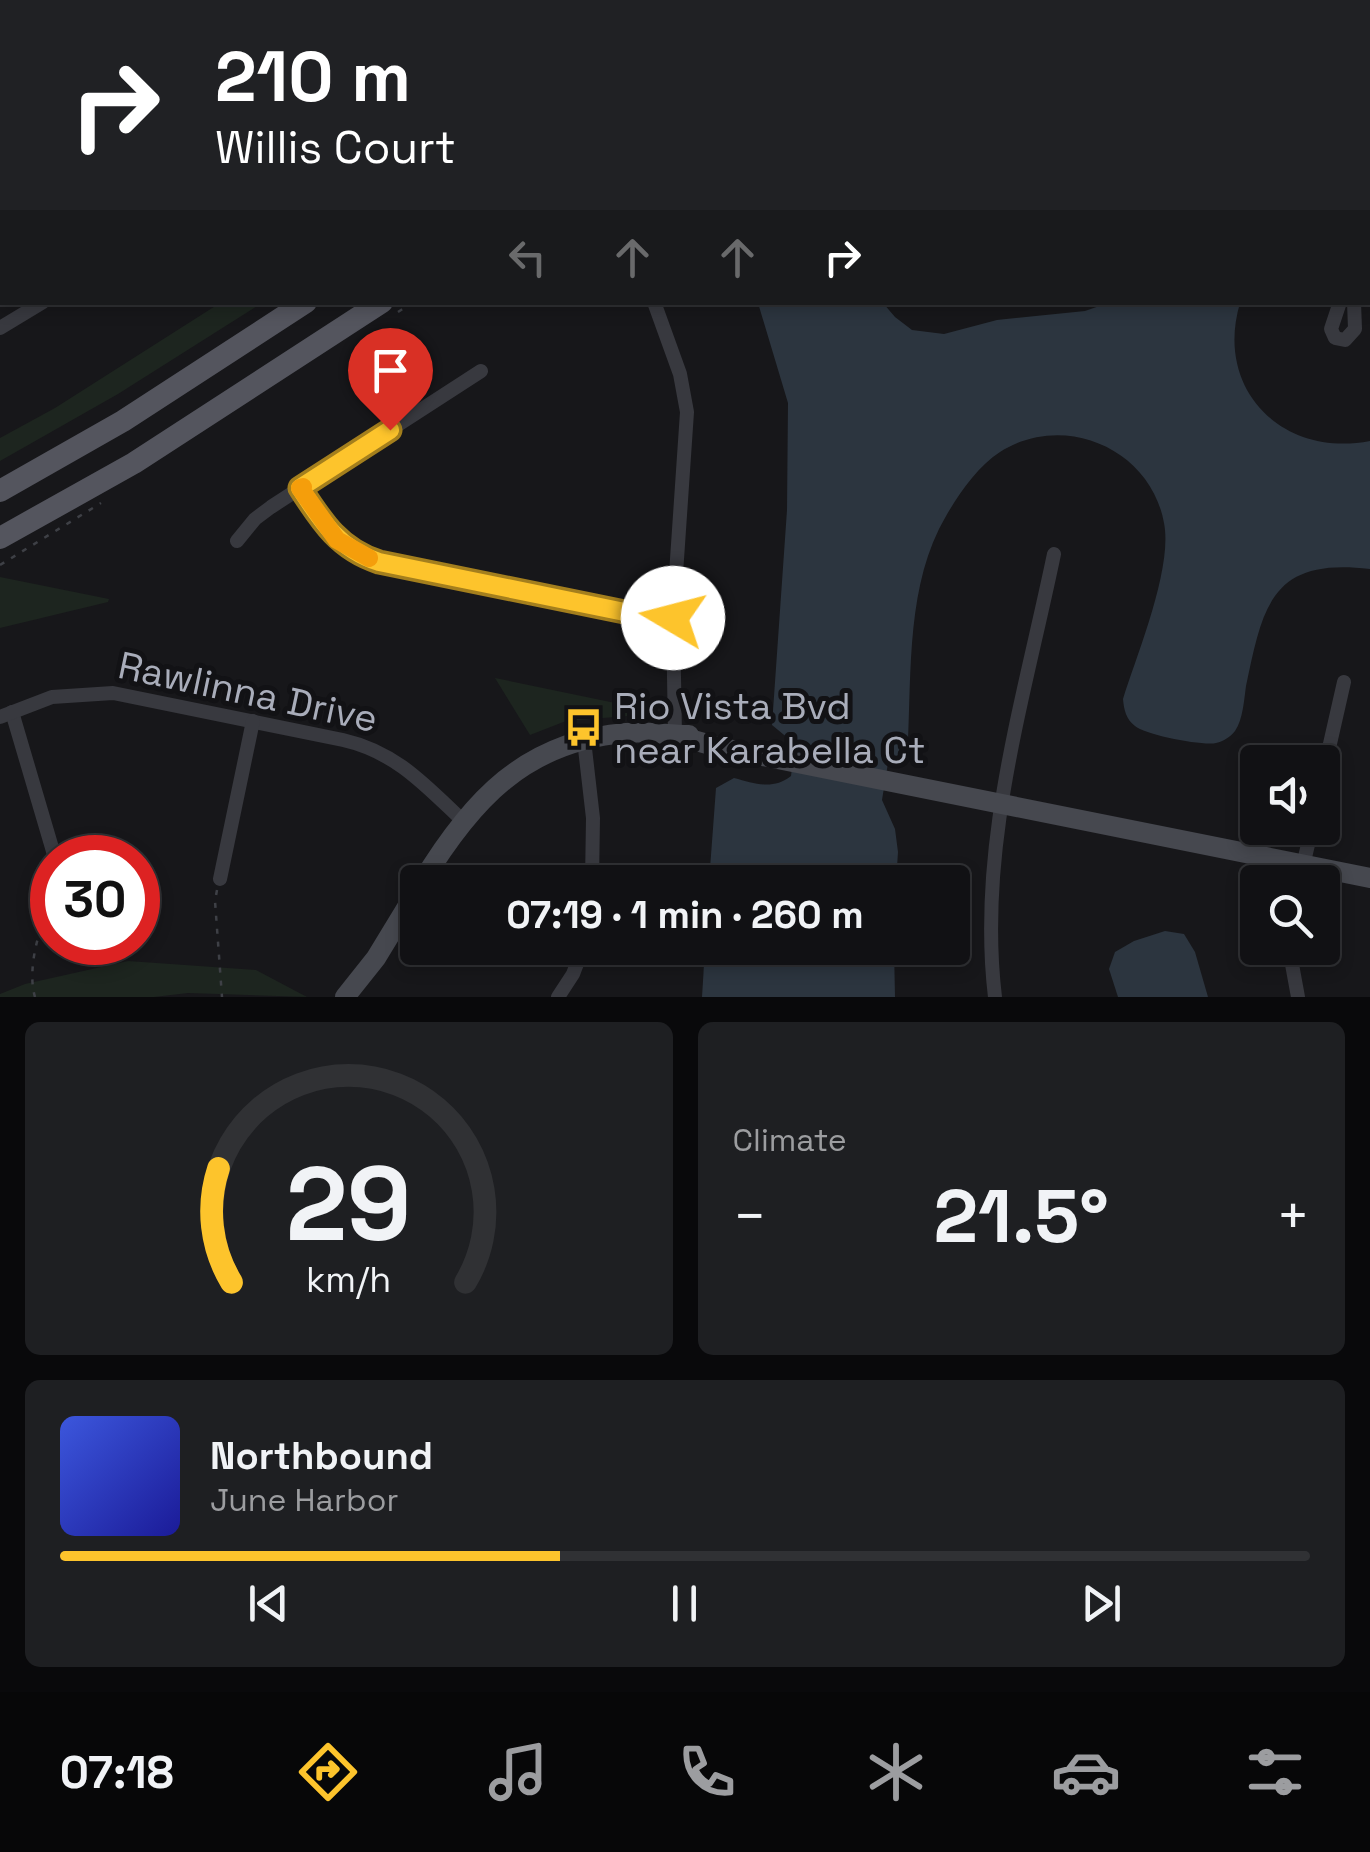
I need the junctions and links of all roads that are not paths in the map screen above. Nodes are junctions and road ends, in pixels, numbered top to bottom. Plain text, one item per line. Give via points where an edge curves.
1 (37, 305) edge
2 (301, 305) edge
3 (377, 305) edge
4 (1339, 305) edge
5 (1354, 305) edge
6 (653, 307) edge
7 (0, 328) edge
8 (481, 371) dead end
9 (300, 488) junction
10 (0, 490) edge
11 (0, 538) edge
12 (236, 542) dead end
13 (1054, 554) dead end
14 (673, 618) junction
15 (1344, 682) dead end
16 (6, 715) edge
17 (253, 721) junction
18 (675, 735) junction
19 (584, 740) junction
20 (1330, 745) edge
21 (1002, 803) junction
22 (463, 820) junction
23 (47, 835) edge
24 (433, 865) edge
25 (592, 865) edge
26 (1267, 865) edge
27 (1340, 876) edge
28 (1370, 878) edge
29 (220, 879) road end
30 (400, 917) edge
31 (576, 965) edge
32 (1292, 965) edge
33 (350, 994) edge
34 (558, 997) edge
35 (995, 997) edge
36 (1298, 997) edge

1 - 7 street
2 - 10 main road via 106,431
3 - 11 main road via 134,464
4 - 5 street via 1331,329 1345,340 1355,328
6 - 14 street via 680,374 687,412
8 - 9 street
9 - 12 street
9 - 14 street via 337,540 363,556
13 - 21 street
14 - 18 street
15 - 20 street
16 - 17 street, Rawlinna Drive via 52,697 113,693
16 - 23 street
17 - 22 street, Rawlinna Drive via 376,749 406,766
17 - 29 street
18 - 19 street
18 - 21 street
19 - 22 street via 520,768
19 - 25 street
21 - 26 street
21 - 35 street via 990,938
22 - 24 street
27 - 28 street
30 - 33 street
31 - 34 street
32 - 36 street

